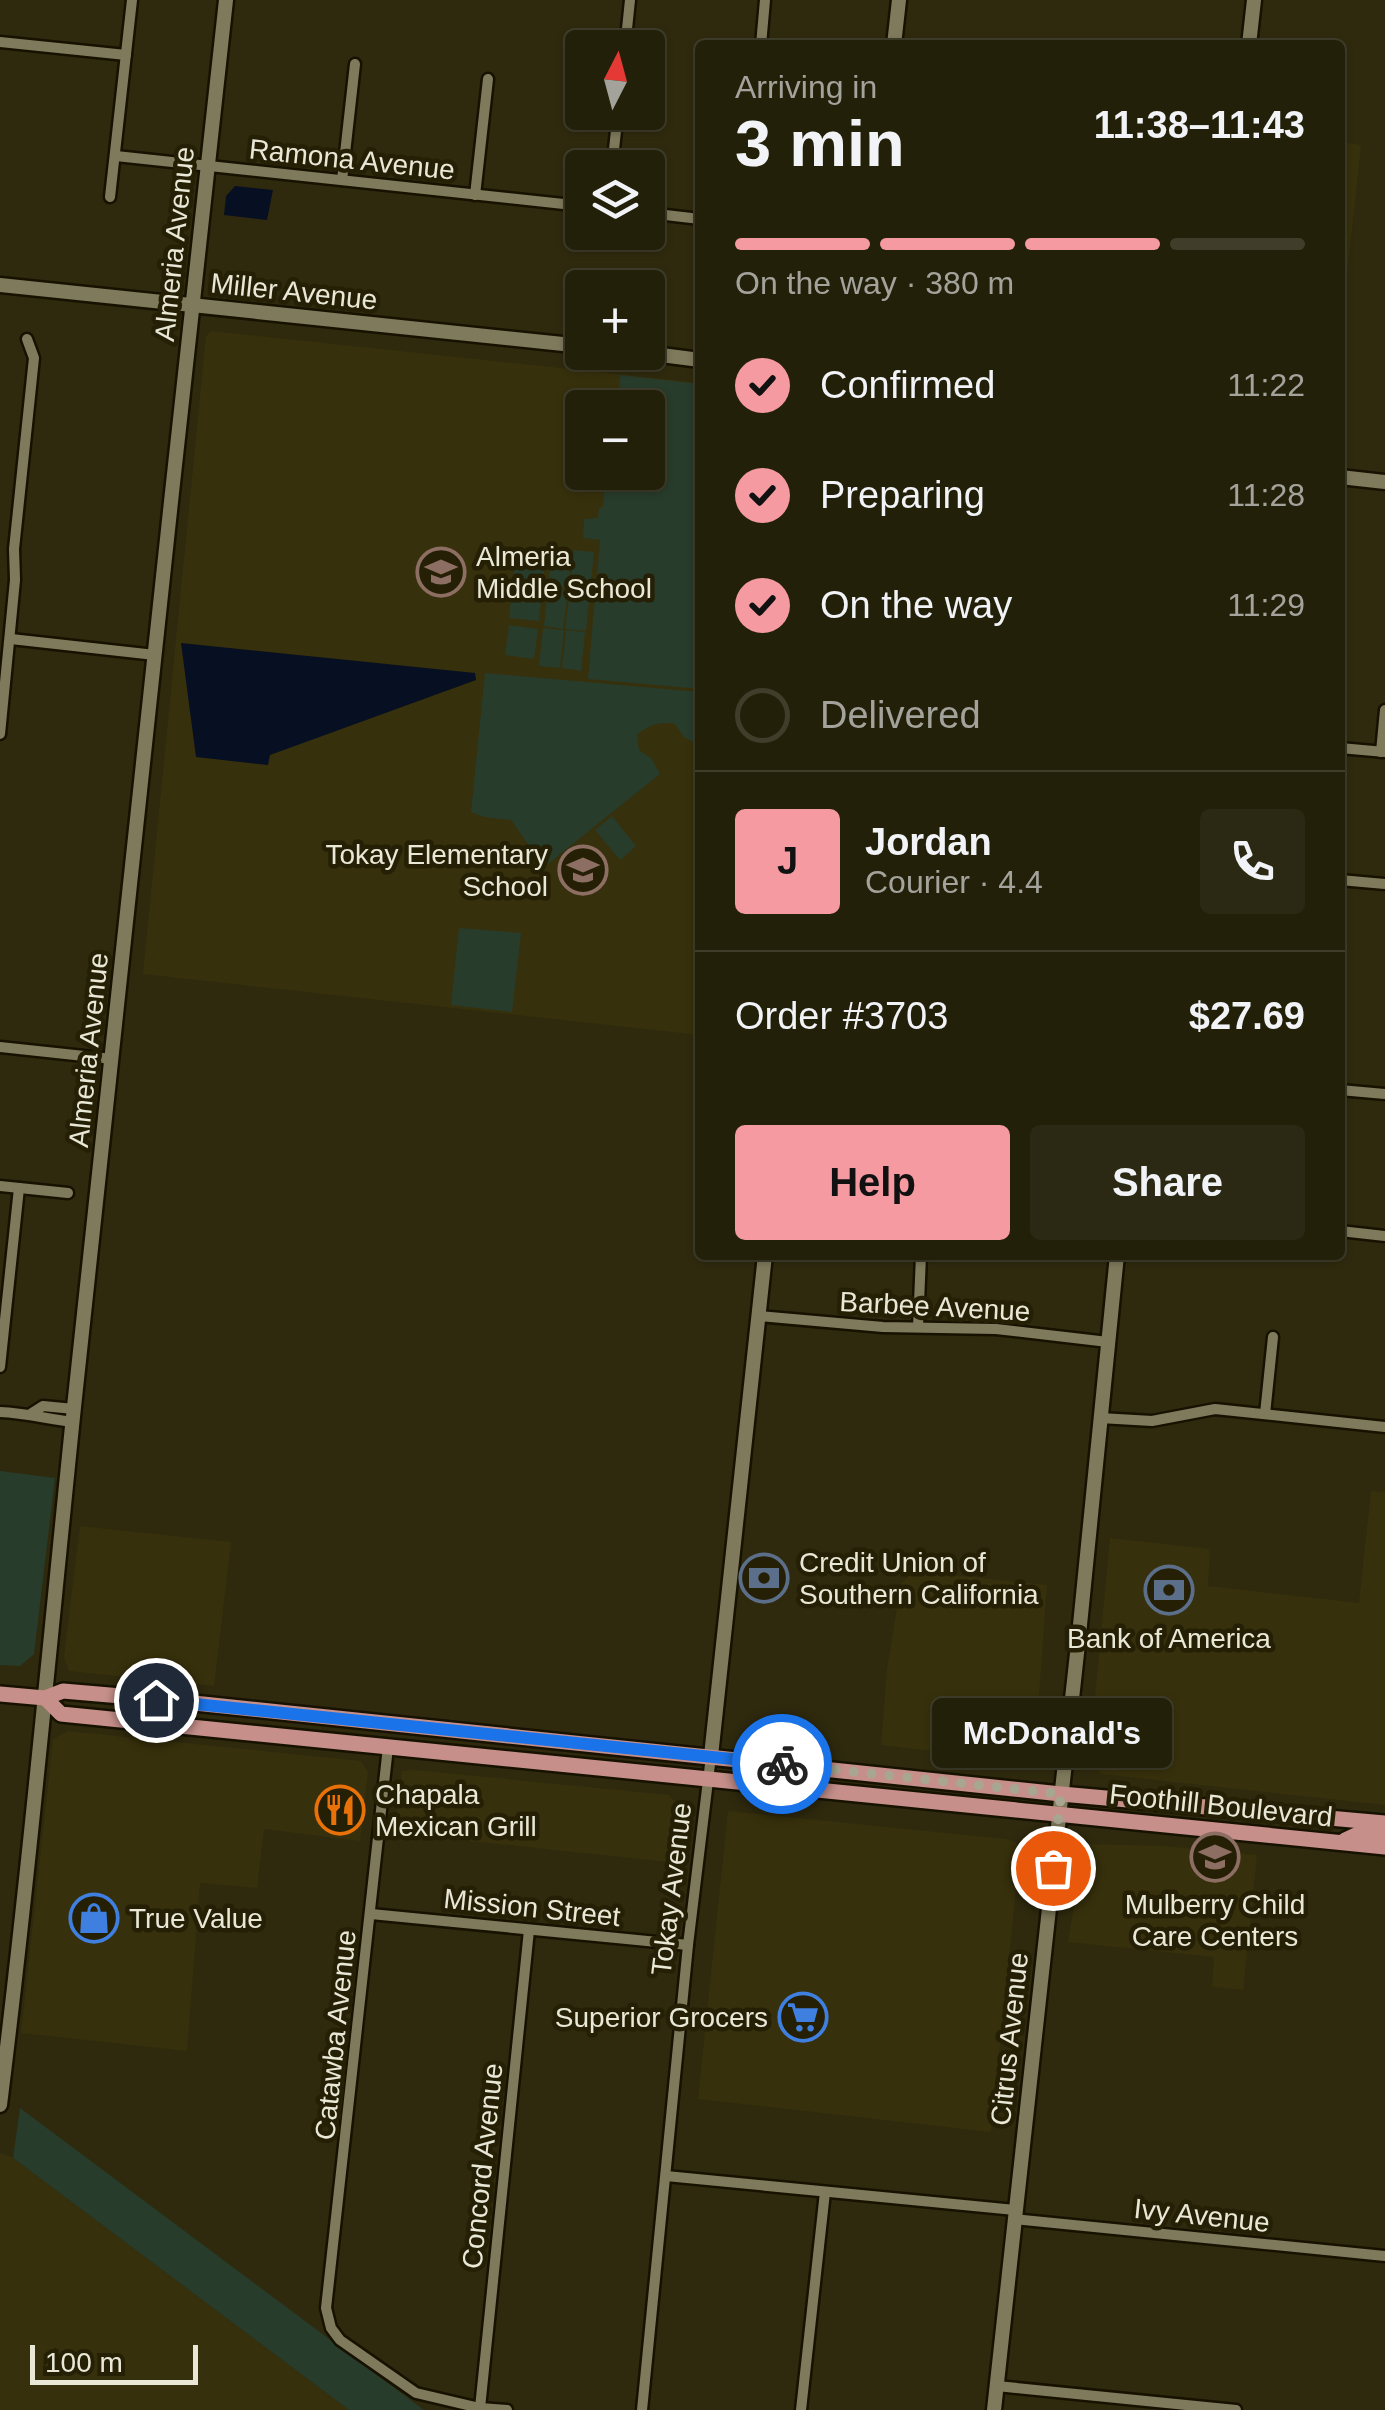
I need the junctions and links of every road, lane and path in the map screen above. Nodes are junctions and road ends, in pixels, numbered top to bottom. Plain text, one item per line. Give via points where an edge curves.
1 (132, 0) edge
2 (226, 0) edge
3 (630, 0) edge
4 (766, 0) edge
5 (899, 0) edge
6 (1254, 0) edge
7 (627, 30) edge
8 (762, 40) edge
9 (895, 40) edge
10 (1250, 40) edge
11 (0, 42) edge
12 (126, 55) junction
13 (355, 64) dead end
14 (488, 80) dead end
15 (116, 156) junction
16 (208, 167) junction
17 (342, 180) junction
18 (475, 195) junction
19 (110, 197) dead end
20 (565, 204) edge
21 (665, 215) edge
22 (695, 218) edge
23 (0, 285) edge
24 (192, 305) junction
25 (28, 339) dead end
26 (565, 344) edge
27 (665, 355) edge
28 (695, 359) edge
29 (1345, 478) edge
30 (1385, 482) edge
31 (2, 578) edge
32 (15, 580) junction
33 (10, 639) junction
34 (154, 655) junction
35 (1385, 710) edge
36 (0, 732) edge
37 (1345, 748) edge
38 (1383, 752) edge
39 (1345, 880) edge
40 (1385, 884) edge
41 (0, 1048) edge
42 (112, 1059) junction
43 (1345, 1090) edge
44 (1385, 1094) edge
45 (0, 1186) edge
46 (19, 1188) junction
47 (68, 1193) dead end
48 (1345, 1232) edge
49 (1385, 1236) edge
50 (764, 1260) edge
51 (921, 1260) edge
52 (1116, 1260) edge
53 (4, 1300) edge
54 (758, 1316) junction
55 (918, 1327) junction
56 (1273, 1337) dead end
57 (1108, 1342) junction
58 (0, 1367) edge
59 (0, 1412) edge
60 (1265, 1414) junction
61 (73, 1416) junction
62 (1100, 1418) junction
63 (1385, 1426) edge
64 (0, 1694) edge
65 (45, 1698) junction
66 (388, 1747) junction
67 (712, 1756) junction
68 (709, 1778) junction
69 (1061, 1794) junction
70 (1059, 1814) junction
71 (1385, 1823) edge
72 (1385, 1836) edge
73 (1341, 1842) junction
74 (1385, 1846) edge
75 (371, 1914) junction
76 (529, 1930) junction
77 (688, 1945) junction
78 (0, 2105) edge
79 (666, 2176) junction
80 (825, 2192) junction
81 (1014, 2215) junction
82 (1385, 2256) edge
83 (997, 2386) junction
84 (480, 2408) edge
85 (508, 2410) edge
86 (642, 2410) edge
87 (802, 2410) edge
88 (994, 2410) edge
89 (1236, 2410) edge

1 - 12 street
2 - 16 street, Almeria Avenue
3 - 7 street
4 - 8 street
5 - 9 street
6 - 10 street
11 - 12 street
12 - 15 street
13 - 17 street
14 - 18 street
15 - 16 street, Ramona Avenue
15 - 19 street
16 - 17 street, Ramona Avenue
16 - 24 street, Almeria Avenue
17 - 18 street, Ramona Avenue
18 - 20 street, Ramona Avenue
21 - 22 street
23 - 24 street, Miller Avenue
24 - 26 street, Miller Avenue
24 - 34 street, Almeria Avenue
25 - 32 street via 34,358
27 - 28 street
29 - 30 street
31 - 32 street
32 - 33 street
33 - 34 street
33 - 36 street
34 - 42 street, Almeria Avenue
35 - 38 street
37 - 38 street
39 - 40 street
41 - 42 street
42 - 61 street, Almeria Avenue
43 - 44 street
45 - 46 street
46 - 47 street
46 - 53 street
48 - 49 street
50 - 54 street, Tokay Avenue
51 - 55 street
52 - 57 street, Citrus Avenue
53 - 58 street
54 - 55 street, Barbee Avenue
54 - 67 street, Tokay Avenue
55 - 57 street, Barbee Avenue
56 - 60 street
57 - 62 street, Citrus Avenue
59 - 61 street via 32,1413 42,1406
60 - 62 street via 1215,1409 1152,1421
60 - 63 street
61 - 65 street, Almeria Avenue
62 - 69 street, Citrus Avenue
64 - 65 main road, Foothill Boulevard
65 - 66 main road, Foothill Boulevard via 61,1714
65 - 67 main road, Foothill Boulevard via 63,1691
65 - 78 street, Almeria Avenue
66 - 68 main road, Foothill Boulevard
66 - 75 street, Catawba Avenue
67 - 68 street, Tokay Avenue
67 - 69 main road, Foothill Boulevard
68 - 70 main road, Foothill Boulevard
68 - 77 street, Tokay Avenue
69 - 70 street, Citrus Avenue
69 - 71 main road, Foothill Boulevard
70 - 73 main road, Foothill Boulevard
70 - 81 street, Citrus Avenue
72 - 73 main road via 1360,1833
73 - 74 main road, Foothill Boulevard
75 - 76 street, Mission Street
75 - 84 street, Catawba Avenue via 326,2308 340,2340 416,2393
76 - 77 street, Mission Street
76 - 84 street, Concord Avenue
77 - 79 street, Tokay Avenue
79 - 80 street, Ivy Avenue
79 - 86 street, Tokay Avenue
80 - 81 street, Ivy Avenue
80 - 87 street
81 - 82 street, Ivy Avenue
81 - 83 street, Citrus Avenue
83 - 88 street, Citrus Avenue
83 - 89 street
84 - 85 street

